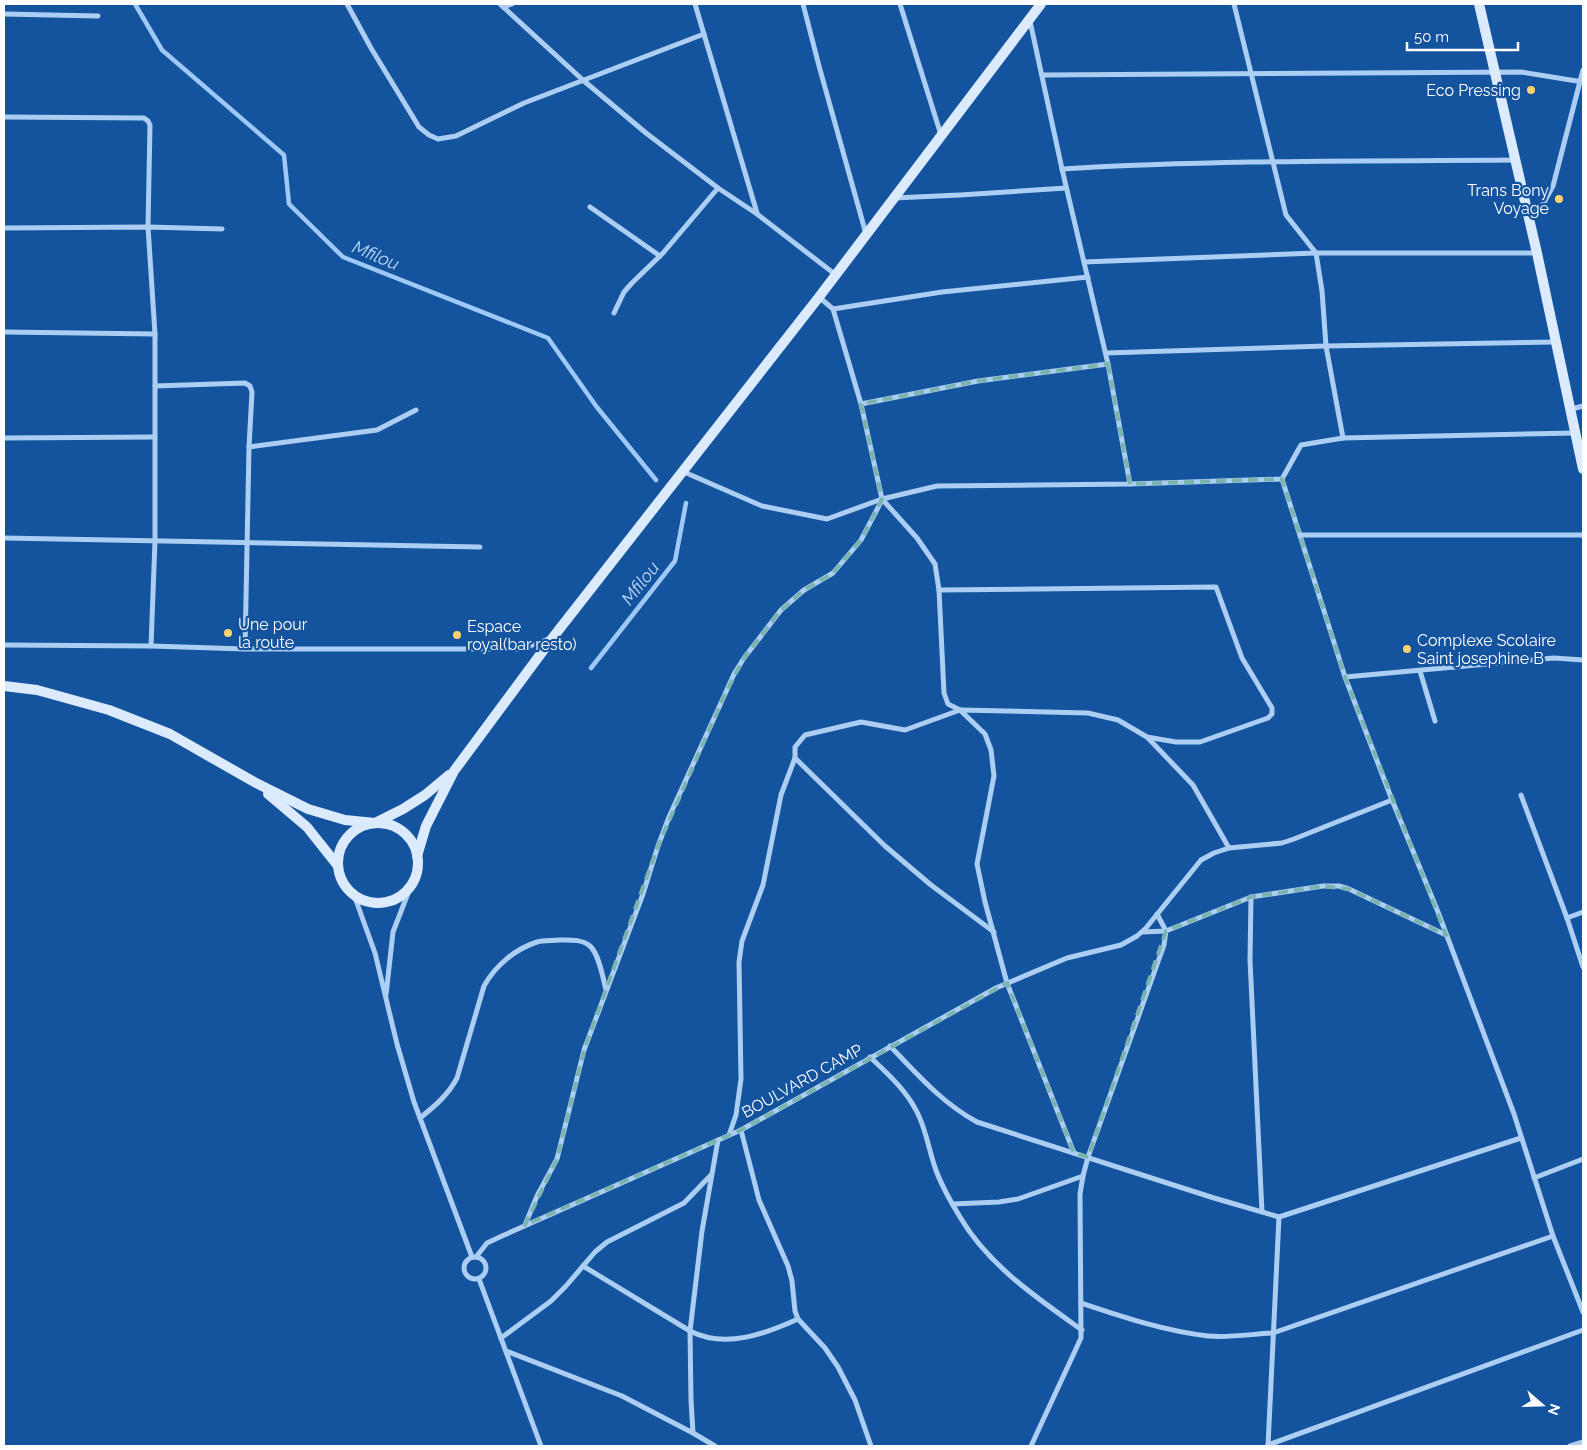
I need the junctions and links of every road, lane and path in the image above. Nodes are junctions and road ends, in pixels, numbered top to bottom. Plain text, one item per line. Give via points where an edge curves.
1 (347, 4) edge
2 (512, 4) edge
3 (695, 4) edge
4 (803, 4) edge
5 (900, 4) edge
6 (1041, 4) edge
7 (1234, 4) edge
8 (1479, 4) edge
9 (502, 5) edge
10 (4, 14) edge
11 (98, 16) dead end
12 (1029, 18) junction
13 (704, 34) junction
14 (1583, 70) edge
15 (1495, 72) junction
16 (1253, 74) junction
17 (1042, 75) junction
18 (584, 81) junction
19 (1582, 82) edge
20 (4, 117) edge
21 (941, 136) junction
22 (1516, 160) junction
23 (1274, 162) junction
24 (1062, 169) junction
25 (718, 188) junction
26 (1066, 188) junction
27 (894, 198) junction
28 (590, 208) dead end
29 (757, 214) junction
30 (1529, 219) junction
31 (148, 227) junction
32 (4, 228) edge
33 (222, 229) dead end
34 (866, 234) junction
35 (1316, 253) junction
36 (1537, 253) junction
37 (660, 256) junction
38 (1084, 262) junction
39 (836, 275) junction
40 (1088, 277) junction
41 (819, 297) junction
42 (833, 309) junction
43 (614, 313) dead end
44 (4, 332) edge
45 (155, 334) junction
46 (1557, 342) junction
47 (1326, 346) junction
48 (1106, 353) junction
49 (1108, 364) junction
50 (155, 386) junction
51 (860, 404) junction
52 (1583, 406) edge
53 (416, 410) dead end
54 (1572, 410) junction
55 (1576, 432) junction
56 (155, 437) junction
57 (4, 438) edge
58 (1343, 438) junction
59 (249, 446) junction
60 (1583, 470) edge
61 (684, 472) junction
62 (1282, 479) junction
63 (1130, 484) junction
64 (882, 499) junction
65 (1583, 534) edge
66 (1301, 535) junction
67 (4, 538) edge
68 (155, 541) junction
69 (247, 543) junction
70 (480, 547) dead end
71 (939, 590) junction
72 (554, 636) junction
73 (4, 645) edge
74 (151, 646) junction
75 (245, 649) junction
76 (1583, 660) edge
77 (1420, 671) junction
78 (1346, 677) junction
79 (4, 686) edge
80 (960, 710) junction
81 (1435, 720) dead end
82 (1147, 737) junction
83 (795, 758) junction
84 (454, 771) junction
85 (256, 783) junction
86 (1521, 795) dead end
87 (1392, 800) junction
88 (375, 823) junction
89 (1229, 848) junction
90 (417, 856) junction
91 (338, 866) junction
92 (412, 883) junction
93 (354, 895) junction
94 (1251, 897) junction
95 (1583, 912) edge
96 (1157, 914) junction
97 (1567, 918) junction
98 (994, 932) junction
99 (1143, 932) junction
100 (1166, 932) junction
101 (1446, 935) junction
102 (1583, 967) edge
103 (1007, 983) junction
104 (606, 990) junction
105 (386, 1000) junction
106 (890, 1046) junction
107 (870, 1057) junction
108 (420, 1118) junction
109 (740, 1130) junction
110 (728, 1135) junction
111 (1521, 1138) junction
112 (718, 1140) junction
113 (1074, 1153) junction
114 (1088, 1157) junction
115 (1583, 1159) edge
116 (712, 1175) junction
117 (1083, 1176) junction
118 (1534, 1178) junction
119 (953, 1204) junction
120 (1262, 1212) junction
121 (1278, 1217) junction
122 (525, 1225) junction
123 (1553, 1236) junction
124 (474, 1257) junction
125 (583, 1266) junction
126 (479, 1279) junction
127 (1081, 1303) junction
128 (1583, 1312) edge
129 (798, 1319) junction
130 (1082, 1330) junction
131 (1583, 1330) edge
132 (690, 1331) junction
133 (1273, 1333) junction
134 (502, 1338) junction
135 (506, 1351) junction
136 (693, 1433) junction
137 (1583, 1442) edge
138 (541, 1446) edge
139 (715, 1446) edge
140 (871, 1446) edge
141 (1031, 1446) edge
142 (1268, 1446) edge
143 (1570, 1446) edge

1 - 18 street via 419,127 438,139 456,136 524,103
2 - 9 street
3 - 13 street
4 - 34 street
5 - 21 street
6 - 12 main road
7 - 16 street
8 - 15 main road
9 - 18 street
10 - 11 street
12 - 17 street
12 - 21 main road
13 - 18 street
13 - 29 street
14 - 19 street
15 - 16 street
15 - 19 street via 1521,72
15 - 22 main road
16 - 17 street
16 - 23 street
17 - 24 street
18 - 25 street
19 - 30 street via 1554,186 1542,206
20 - 31 street via 144,118 148,121
21 - 27 main road
22 - 23 street
22 - 30 main road
23 - 24 street
23 - 35 street via 1286,215
24 - 26 street
25 - 29 street
25 - 37 street
26 - 27 street
26 - 38 street
27 - 34 main road
28 - 37 street
29 - 39 street
30 - 36 main road
31 - 32 street
31 - 33 street
31 - 45 street
34 - 39 main road
35 - 36 street
35 - 38 street
35 - 47 street
36 - 46 main road
37 - 43 street via 624,292
38 - 40 street
39 - 41 main road
40 - 42 street via 942,292
40 - 48 street
41 - 42 street
41 - 61 main road
42 - 51 street
44 - 45 street
45 - 50 street
46 - 47 street
46 - 54 main road
47 - 48 street
47 - 58 street
48 - 49 street
49 - 51 street via 978,381
49 - 63 street
50 - 56 street
50 - 59 street via 245,383 250,386
51 - 64 street
52 - 54 street
53 - 59 street via 377,430
54 - 55 main road
55 - 58 street
55 - 60 main road
56 - 57 street
56 - 68 street
58 - 62 street via 1301,445
59 - 69 street
61 - 64 street via 762,506 827,519
61 - 72 main road
62 - 63 street
62 - 66 street
63 - 64 street via 937,486
64 - 71 street via 935,564
64 - 104 street via 860,540 833,572 804,590 781,610 734,674 670,817
65 - 66 street
66 - 78 street
67 - 68 street
68 - 69 street
68 - 74 street
69 - 70 street
69 - 75 street
71 - 80 street via 944,694 948,704
71 - 82 street via 1216,587 1242,658 1272,708 1272,714 1200,742
72 - 75 street via 522,648
72 - 84 main road
73 - 74 street
74 - 75 street
76 - 77 street via 1554,658
77 - 78 street
77 - 81 street
78 - 87 street
79 - 85 main road via 37,690 109,710 170,734
80 - 82 street via 1088,713 1118,720
80 - 83 street via 905,730 861,722 805,735 795,746
80 - 98 street via 984,734 991,750 994,776 977,864
82 - 89 street via 1193,785
83 - 98 street via 892,851
83 - 110 street via 781,795 763,885 742,941 738,962 741,1078 736,1115
84 - 88 main road via 425,795
84 - 90 main road via 426,826
85 - 88 main road via 308,809 345,820
85 - 91 main road via 307,827
86 - 97 street
87 - 89 street via 1288,841
87 - 101 street
88 - 90 main road via 402,831 414,845
88 - 91 main road via 352,832 339,853
89 - 96 street via 1201,860
90 - 92 main road via 417,870
91 - 93 main road via 340,877
92 - 93 main road via 404,893 379,903
92 - 105 street via 393,932
93 - 105 street via 375,952
94 - 100 street
94 - 101 street via 1339,886
94 - 120 street via 1250,960
95 - 97 street
96 - 99 street
96 - 100 street
97 - 102 street
98 - 103 street
99 - 100 street
99 - 103 street, BOULVARD CAMP via 1121,945 1067,958
100 - 114 street
101 - 111 street
103 - 106 street, BOULVARD CAMP
103 - 113 street
104 - 108 street via 595,953 582,942 538,942 508,957 484,986 452,1088
104 - 122 street via 579,1068 558,1159
105 - 108 street
106 - 107 street, BOULVARD CAMP
106 - 113 street via 933,1092 961,1113 1010,1134
107 - 109 street, BOULVARD CAMP
107 - 119 street via 906,1094 917,1112 937,1174
108 - 124 street
109 - 110 street, BOULVARD CAMP
109 - 129 street via 759,1200 788,1266
110 - 112 street, BOULVARD CAMP
111 - 118 street
111 - 121 street
112 - 116 street
112 - 122 street, BOULVARD CAMP
113 - 114 street
114 - 117 street
114 - 120 street
115 - 118 street
116 - 125 street via 684,1203 606,1242
116 - 132 street
117 - 119 street via 1018,1199
117 - 127 street via 1080,1194
118 - 123 street
119 - 130 street via 990,1257 1039,1300
120 - 121 street
121 - 133 street
122 - 124 street, BOULVARD CAMP via 487,1243
123 - 128 street
123 - 133 street
124 - 126 street via 485,1262 483,1276
124 - 126 street via 464,1264 466,1274
125 - 132 street
125 - 134 street via 551,1300
126 - 134 street
127 - 130 street
127 - 133 street via 1139,1323 1209,1336
129 - 132 street via 750,1337 719,1340
129 - 140 street via 838,1367 855,1400
130 - 141 street via 1079,1345
131 - 142 street
132 - 136 street
133 - 142 street
134 - 135 street
135 - 136 street via 622,1396
135 - 138 street
136 - 139 street
137 - 143 street

